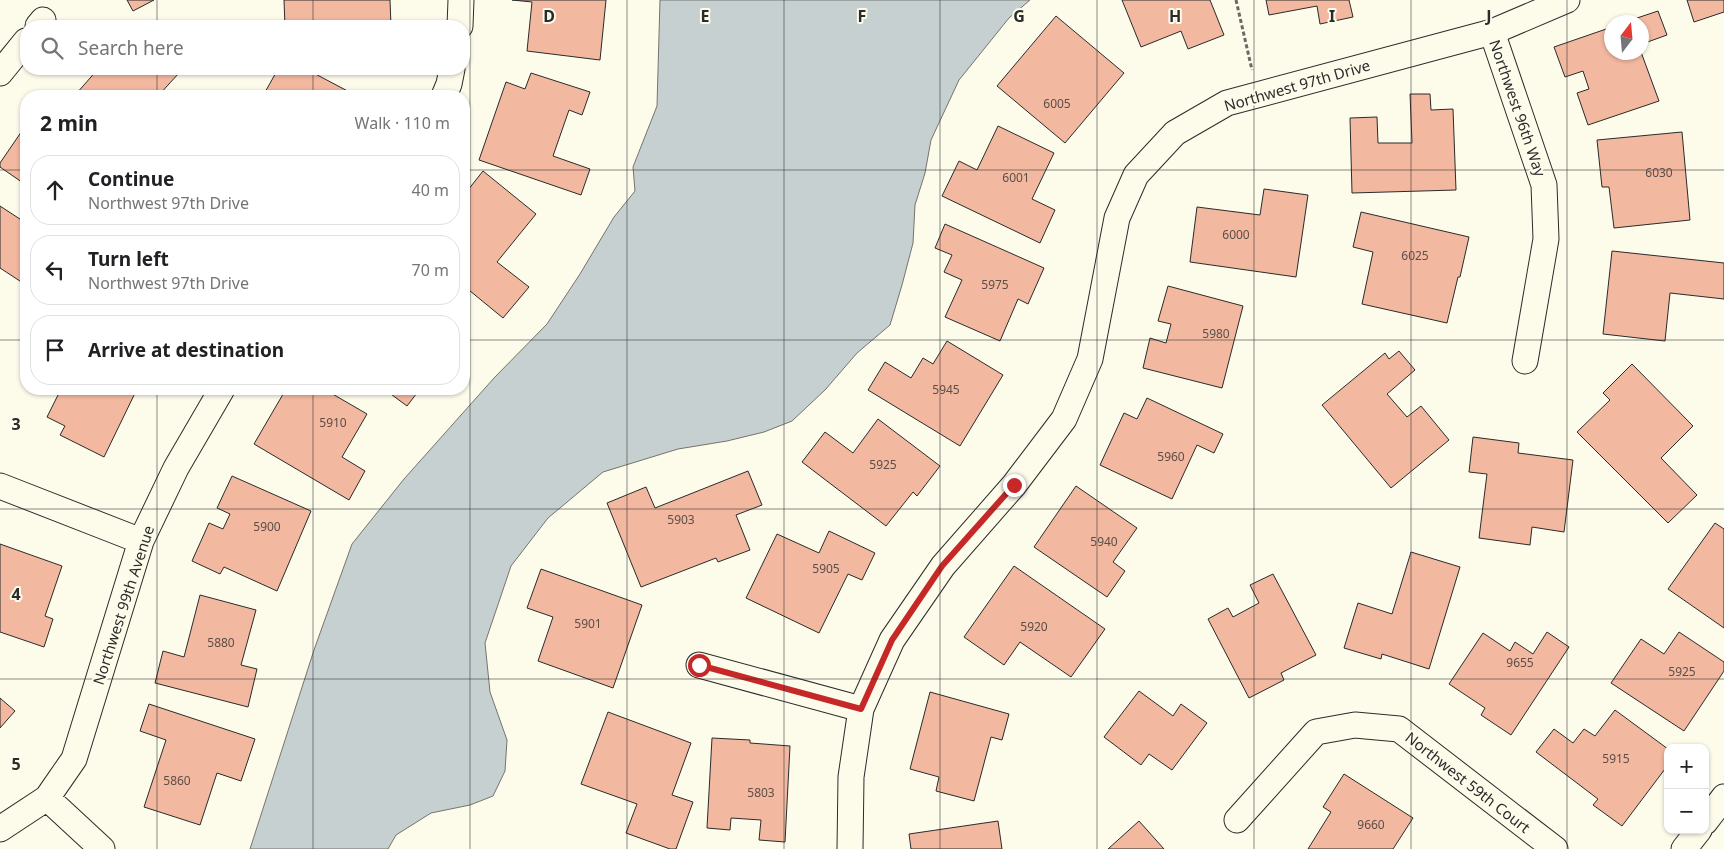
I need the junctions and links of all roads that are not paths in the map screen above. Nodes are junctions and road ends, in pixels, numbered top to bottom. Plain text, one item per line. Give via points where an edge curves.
1 (462, 0) edge
2 (1567, 0) edge
3 (460, 20) edge
4 (1492, 32) junction
5 (20, 48) edge
6 (0, 73) edge
7 (451, 75) edge
8 (446, 90) edge
9 (1524, 361) dead end
10 (219, 395) edge
11 (0, 486) edge
12 (141, 541) junction
13 (699, 665) dead end
14 (861, 709) junction
15 (1724, 797) edge
16 (47, 798) junction
17 (1709, 817) edge
18 (1237, 820) dead end
19 (0, 829) edge
20 (1696, 834) edge
21 (102, 849) edge
22 (850, 849) edge
23 (1555, 849) edge
24 (1684, 849) edge

1 - 3 street
2 - 4 street, Northwest 97th Drive
4 - 9 street, Northwest 96th Way via 1544,184 1546,239
4 - 14 street, Northwest 97th Drive via 1227,103 1175,133 1136,176 1117,218 1090,359 1064,419 1014,485 942,566 892,640
5 - 6 street
7 - 8 street
10 - 12 street, Northwest 99th Avenue via 176,468
11 - 12 street
12 - 16 street, Northwest 99th Avenue via 74,759
13 - 14 street
14 - 22 street, Northwest 97th Drive via 850,777
15 - 17 street
16 - 19 street
16 - 21 street
18 - 23 street, Northwest 59th Court via 1316,732 1355,725 1399,729
20 - 24 street

